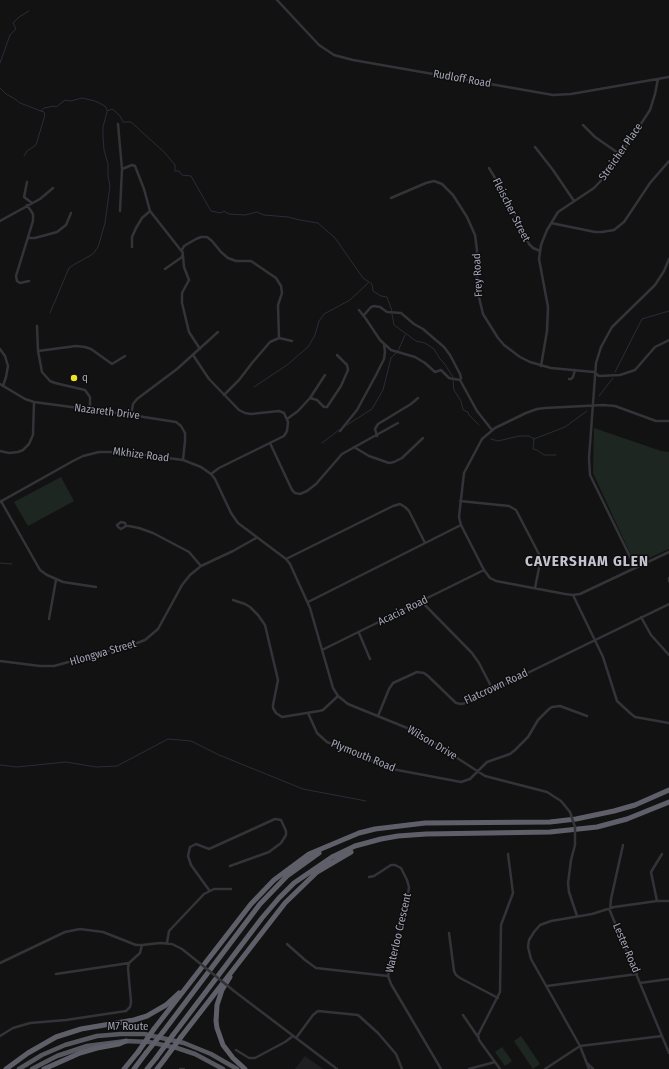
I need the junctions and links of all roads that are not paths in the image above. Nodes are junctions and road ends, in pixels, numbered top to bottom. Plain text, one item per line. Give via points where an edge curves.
1 (277, 0) edge
2 (669, 77) edge
3 (658, 79) junction
4 (118, 124) dead end
5 (582, 125) dead end
6 (535, 147) dead end
7 (621, 155) junction
8 (669, 161) edge
9 (489, 168) dead end
10 (122, 169) junction
11 (27, 182) dead end
12 (53, 188) dead end
13 (391, 198) dead end
14 (574, 201) junction
15 (33, 203) junction
16 (27, 205) junction
17 (120, 211) dead end
18 (150, 211) junction
19 (71, 213) dead end
20 (0, 221) edge
21 (551, 223) junction
22 (28, 238) junction
23 (132, 247) dead end
24 (182, 250) junction
25 (540, 251) junction
26 (183, 255) junction
27 (669, 259) edge
28 (165, 269) dead end
29 (29, 281) dead end
30 (359, 310) dead end
31 (364, 315) junction
32 (37, 326) dead end
33 (218, 332) dead end
34 (279, 338) junction
35 (669, 340) edge
36 (292, 341) dead end
37 (384, 344) junction
38 (0, 349) edge
39 (200, 349) junction
40 (38, 351) junction
41 (193, 355) junction
42 (125, 356) dead end
43 (336, 356) dead end
44 (541, 366) junction
45 (575, 370) junction
46 (596, 374) junction
47 (325, 375) dead end
48 (459, 379) junction
49 (569, 379) dead end
50 (0, 384) edge
51 (3, 386) junction
52 (224, 395) junction
53 (310, 398) junction
54 (418, 398) dead end
55 (34, 402) junction
56 (594, 406) junction
57 (90, 410) junction
58 (131, 415) junction
59 (287, 419) junction
60 (669, 421) edge
61 (398, 424) dead end
62 (492, 430) junction
63 (340, 431) dead end
64 (377, 436) junction
65 (422, 438) dead end
66 (270, 443) junction
67 (354, 447) junction
68 (0, 451) edge
69 (183, 460) junction
70 (212, 474) junction
71 (1, 501) edge
72 (460, 501) junction
73 (461, 525) junction
74 (126, 526) dead end
75 (256, 538) junction
76 (425, 543) junction
77 (669, 552) edge
78 (286, 559) junction
79 (201, 566) junction
80 (482, 566) junction
81 (635, 567) junction
82 (484, 570) junction
83 (478, 574) junction
84 (669, 578) edge
85 (56, 580) junction
86 (669, 581) edge
87 (96, 586) dead end
88 (536, 588) junction
89 (573, 596) junction
90 (233, 600) dead end
91 (308, 602) junction
92 (422, 602) junction
93 (669, 604) edge
94 (641, 617) junction
95 (48, 619) dead end
96 (359, 633) junction
97 (595, 640) junction
98 (322, 650) junction
99 (669, 655) edge
100 (370, 659) dead end
101 (0, 662) edge
102 (493, 690) junction
103 (338, 696) junction
104 (308, 713) junction
105 (378, 716) junction
106 (587, 716) dead end
107 (669, 724) edge
108 (478, 772) junction
109 (669, 790) edge
110 (669, 802) edge
111 (381, 839) junction
112 (331, 845) junction
113 (623, 845) dead end
114 (508, 854) dead end
115 (662, 854) dead end
116 (230, 866) dead end
117 (369, 877) dead end
118 (231, 889) dead end
119 (210, 890) junction
120 (657, 901) junction
121 (669, 901) edge
122 (610, 909) junction
123 (577, 916) junction
124 (449, 933) dead end
125 (167, 943) junction
126 (253, 943) junction
127 (287, 944) dead end
128 (142, 946) junction
129 (0, 963) edge
130 (129, 963) junction
131 (200, 970) junction
132 (56, 974) dead end
133 (637, 974) junction
134 (388, 976) junction
135 (669, 978) edge
136 (640, 983) junction
137 (547, 986) junction
138 (498, 998) junction
139 (462, 1015) dead end
140 (0, 1036) edge
141 (662, 1036) junction
142 (294, 1037) junction
143 (478, 1037) junction
144 (126, 1041) junction
145 (580, 1046) junction
146 (236, 1050) dead end
147 (669, 1053) edge
148 (495, 1062) junction
149 (586, 1062) junction
150 (6, 1069) edge
151 (19, 1069) edge
152 (32, 1069) edge
153 (44, 1069) edge
154 (124, 1069) edge
155 (134, 1069) edge
156 (147, 1069) edge
157 (157, 1069) edge
158 (180, 1069) edge
159 (184, 1069) edge
160 (223, 1069) edge
161 (237, 1069) edge
162 (245, 1069) edge
163 (337, 1069) edge
164 (402, 1069) edge
165 (442, 1069) edge
166 (468, 1069) edge
167 (500, 1069) edge
168 (545, 1069) edge
169 (589, 1069) edge
170 (593, 1069) edge

1 - 3 street, Rudloff Road via 319,46 334,55 353,60 553,95
2 - 3 street, Rudloff Road
3 - 7 street, Streicher Place via 650,110
4 - 10 street
5 - 7 street
6 - 14 street
7 - 14 street, Streicher Place via 600,183
8 - 21 street via 650,183 624,222 614,230 595,232
9 - 25 street, Fleischer Street via 529,244
10 - 17 street
10 - 18 street via 135,166
11 - 15 street via 24,197
12 - 15 street
13 - 44 street, Frey Road via 434,181 445,186 458,202 475,235 478,296 489,326 511,351
14 - 21 street, Streicher Place via 558,212
15 - 16 street
16 - 20 street
16 - 22 street via 33,217
18 - 23 street via 136,228 132,237
18 - 24 street
19 - 22 street via 66,224 57,232
21 - 25 street, Streicher Place
22 - 29 street via 16,276 20,283
24 - 26 street
24 - 34 street via 196,239 207,237 228,258 251,261 276,278 282,292 278,305
25 - 44 street, Fleischer Street via 540,269 548,307
26 - 28 street
26 - 39 street via 188,281 182,293 182,303 190,332
27 - 46 street via 655,286 616,322 607,335 599,353
30 - 31 street
31 - 37 street
31 - 48 street via 374,306 404,315 444,347 460,374
32 - 40 street
33 - 39 street
34 - 36 street
34 - 52 street via 267,345
35 - 46 street, Frey Road via 655,347 639,367 630,373 599,376
37 - 48 street via 391,350 422,360 435,372 441,370 449,378
37 - 63 street via 384,359 376,375 357,410
38 - 51 street via 7,362
39 - 41 street
40 - 42 street via 85,347 110,364
40 - 57 street via 40,367 45,376 55,383 85,390 90,397
41 - 52 street
41 - 58 street via 137,399
43 - 53 street via 347,365 348,370 341,386 327,407
44 - 45 street, Frey Road
45 - 46 street, Frey Road
45 - 49 street via 573,377
46 - 56 street
47 - 53 street
48 - 62 street via 477,411
50 - 51 street, Nazareth Drive
51 - 55 street, Nazareth Drive
52 - 59 street via 245,413 279,411 284,413
53 - 59 street
54 - 64 street via 378,424 375,429
55 - 57 street, Nazareth Drive
55 - 68 street via 33,435 29,444 18,452
56 - 60 street via 610,405 656,421
56 - 62 street via 537,409
56 - 81 street via 589,458 590,476
57 - 58 street, Nazareth Drive
58 - 69 street, Nazareth Drive via 172,421 180,426 186,437
59 - 66 street via 286,434
61 - 64 street
62 - 72 street via 482,438 466,468
64 - 67 street
65 - 67 street via 402,458 389,463
66 - 67 street via 292,490 297,494 311,488 339,456
66 - 70 street
69 - 70 street, Mkhize Road
69 - 71 street, Mkhize Road via 121,452 95,453 72,461
70 - 75 street via 235,519
71 - 85 street via 38,569
72 - 73 street
72 - 88 street via 509,506 516,510 541,558
73 - 76 street
73 - 80 street
74 - 79 street via 146,530 186,550
75 - 78 street
75 - 79 street, Hlongwa Street
76 - 78 street via 409,511 400,504
76 - 91 street
77 - 81 street
78 - 91 street
79 - 101 street, Hlongwa Street via 184,582 158,629 145,640 54,666
80 - 82 street
80 - 83 street
81 - 89 street
82 - 83 street, Acacia Road
82 - 88 street via 490,578
83 - 92 street, Acacia Road
84 - 86 street
85 - 87 street
85 - 95 street
88 - 89 street
89 - 97 street
90 - 104 street via 250,607 265,625 278,680 273,708 276,713 282,716
91 - 98 street
92 - 96 street, Acacia Road
92 - 102 street via 472,653
93 - 94 street, Flatcrown Road
94 - 97 street, Flatcrown Road
94 - 99 street via 651,635
96 - 98 street, Acacia Road
96 - 100 street
97 - 102 street, Flatcrown Road
97 - 107 street via 621,705 636,717
98 - 103 street via 333,688
102 - 105 street, Flatcrown Road via 466,703 456,703 428,676 416,672 393,683
103 - 104 street via 323,710
103 - 105 street, Wilson Drive via 348,704
104 - 108 street, Plymouth Road via 322,739 387,768 461,782 467,781
105 - 108 street, Wilson Drive via 417,732
106 - 108 street, Plymouth Road via 560,706 552,707 543,714 528,737 515,750 487,762
108 - 123 street, Wilson Drive, bridge via 491,778 547,792 561,801 570,812 575,827 575,845 568,883
109 - 112 highway via 635,805 576,819 550,822 441,822 395,826 359,833
110 - 111 highway via 627,819 578,830 426,834
111 - 126 highway via 348,853 312,877 285,902
111 - 156 highway, bridge via 355,846 332,857 294,883 262,918
112 - 131 highway via 309,854 267,887
112 - 155 highway, bridge via 300,866 269,894
113 - 122 street
114 - 138 street via 513,893 501,925 501,987
115 - 120 street via 651,872
116 - 119 street via 269,852 278,845 286,835 281,820 275,819 209,849 196,844 190,847 188,856 192,865
117 - 134 street, Waterloo Crescent via 392,865 399,866 409,887
118 - 119 street
119 - 125 street via 200,897 169,931
120 - 121 street
120 - 122 street
122 - 123 street, Lester Road
122 - 133 street, Lester Road
123 - 137 street, Lester Road via 551,920 540,925 529,940 531,959
124 - 138 street via 456,975
125 - 128 street
125 - 142 street, bridge via 177,946
126 - 157 highway, bridge
126 - 162 highway via 222,990 216,1012 217,1028 223,1045
127 - 134 street via 316,968
128 - 129 street via 103,932 75,929
128 - 130 street via 140,953
130 - 132 street
130 - 140 street via 131,1002 126,1011 30,1023
131 - 150 highway via 172,1000 154,1013 134,1020 67,1033 35,1048
131 - 154 highway, bridge
133 - 136 street, Lester Road
133 - 137 street
134 - 165 street, Waterloo Crescent
135 - 136 street
136 - 141 street, Lester Road
137 - 145 street
138 - 143 street
139 - 143 street
141 - 145 street
141 - 147 street, Lester Road
142 - 146 street via 255,1058 248,1058
142 - 163 street
142 - 164 street via 318,1011 358,1015 396,1054
143 - 148 street
144 - 152 highway, M7 Route via 83,1047 57,1056
144 - 153 highway via 80,1053
144 - 160 highway, M7 Route via 149,1042 177,1048 195,1054
145 - 149 street
145 - 168 street
148 - 166 street
148 - 167 street
149 - 169 street
149 - 170 street
151 - 161 highway, M7 Route via 65,1045 97,1036 121,1034 144,1034 184,1043 211,1054
158 - 159 street

